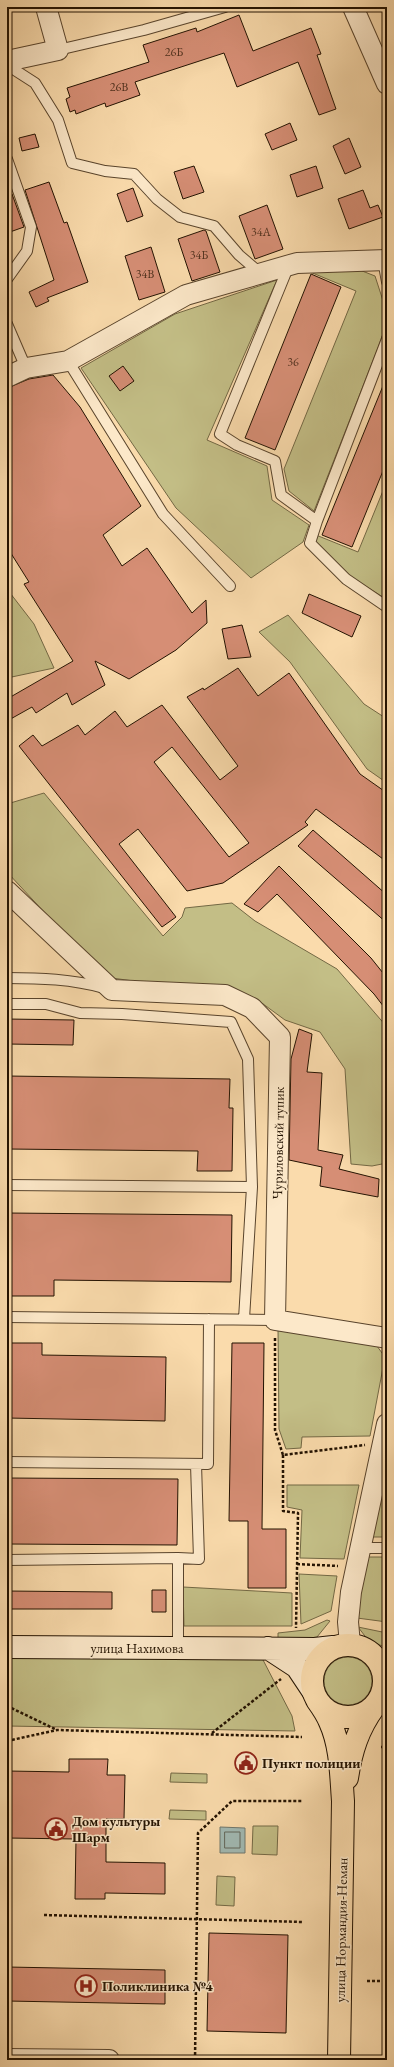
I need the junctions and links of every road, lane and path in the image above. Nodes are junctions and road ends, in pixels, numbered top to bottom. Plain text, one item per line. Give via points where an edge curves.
1 (46, 7) edge
2 (225, 7) edge
3 (353, 7) edge
4 (58, 50) junction
5 (7, 61) edge
6 (7, 65) edge
7 (387, 84) edge
8 (7, 159) edge
9 (385, 260) edge
10 (289, 265) junction
11 (260, 273) junction
12 (7, 278) edge
13 (387, 282) edge
14 (7, 324) edge
15 (387, 340) edge
16 (384, 353) edge
17 (68, 361) junction
18 (26, 368) junction
19 (7, 377) edge
20 (317, 521) junction
21 (230, 586) dead end
22 (387, 607) edge
23 (7, 891) edge
24 (7, 978) edge
25 (112, 990) junction
26 (7, 1004) edge
27 (7, 1185) edge
28 (252, 1187) junction
29 (7, 1317) edge
30 (209, 1319) junction
31 (244, 1319) junction
32 (275, 1320) junction
33 (387, 1338) edge
34 (387, 1424) edge
35 (382, 1446) junction
36 (283, 1455) junction
37 (7, 1462) edge
38 (196, 1464) junction
39 (387, 1548) edge
40 (357, 1557) junction
41 (178, 1558) junction
42 (7, 1560) edge
43 (296, 1564) junction
44 (296, 1628) dead end
45 (7, 1647) edge
46 (350, 1647) junction
47 (178, 1648) junction
48 (268, 1648) junction
49 (387, 1656) edge
50 (281, 1679) dead end
51 (315, 1696) junction
52 (381, 1697) edge
53 (7, 1706) edge
54 (57, 1730) junction
55 (211, 1733) junction
56 (302, 1737) dead end
57 (7, 1741) edge
58 (381, 1747) dead end
59 (387, 1747) edge
60 (302, 1801) dead end
61 (343, 1801) junction
62 (44, 1916) dead end
63 (197, 1920) junction
64 (303, 1922) dead end
65 (366, 1980) dead end
66 (387, 1981) edge
67 (7, 2059) edge
68 (109, 2060) edge
69 (195, 2060) edge
70 (339, 2060) edge

1 - 4 street
2 - 4 lane via 144,30
3 - 7 street
4 - 5 street
6 - 11 lane via 35,83 58,120 72,163 105,171 134,174 157,199 180,217 214,226 239,255
8 - 12 lane via 31,227 27,251
9 - 10 street
9 - 13 lane
10 - 11 street
10 - 20 lane via 220,434 237,445 275,461 281,495
11 - 17 street via 186,295
14 - 18 lane
15 - 16 lane
16 - 20 lane
17 - 18 street
17 - 21 lane via 163,514
18 - 19 street
20 - 22 lane via 310,544 346,579
23 - 25 street
24 - 25 lane via 45,978 81,982
25 - 32 street, Чуриловский тупик via 225,995 252,1008 280,1037
26 - 28 lane via 46,1004 80,1013 231,1022 248,1059
27 - 28 lane
28 - 31 lane
29 - 30 lane
30 - 31 lane
30 - 38 lane via 208,1464
31 - 32 lane
32 - 33 street
32 - 36 path via 275,1430
34 - 35 street
35 - 36 path via 357,1445
35 - 40 street
36 - 43 path via 283,1511 298,1513
37 - 38 lane
38 - 41 lane via 199,1559
39 - 40 lane
40 - 43 path
40 - 46 street via 349,1608
41 - 42 lane
41 - 47 lane
43 - 44 path
45 - 47 street, улица Нахимова
46 - 48 street, улица Нахимова
46 - 49 main road
46 - 51 main road via 318,1660 312,1673
46 - 52 main road via 380,1662 384,1676
47 - 48 street, улица Нахимова
48 - 51 street via 297,1667
50 - 55 path
51 - 52 main road via 327,1711 340,1716 354,1717 367,1712
51 - 61 main road via 336,1737
52 - 61 main road via 363,1722 355,1739
53 - 54 path
54 - 55 path
54 - 57 path
55 - 56 path
58 - 59 path
60 - 63 path via 232,1801 198,1833
61 - 70 main road, улица Нормандия-Неман
62 - 63 path
63 - 64 path
63 - 69 path
65 - 66 path
67 - 68 street

